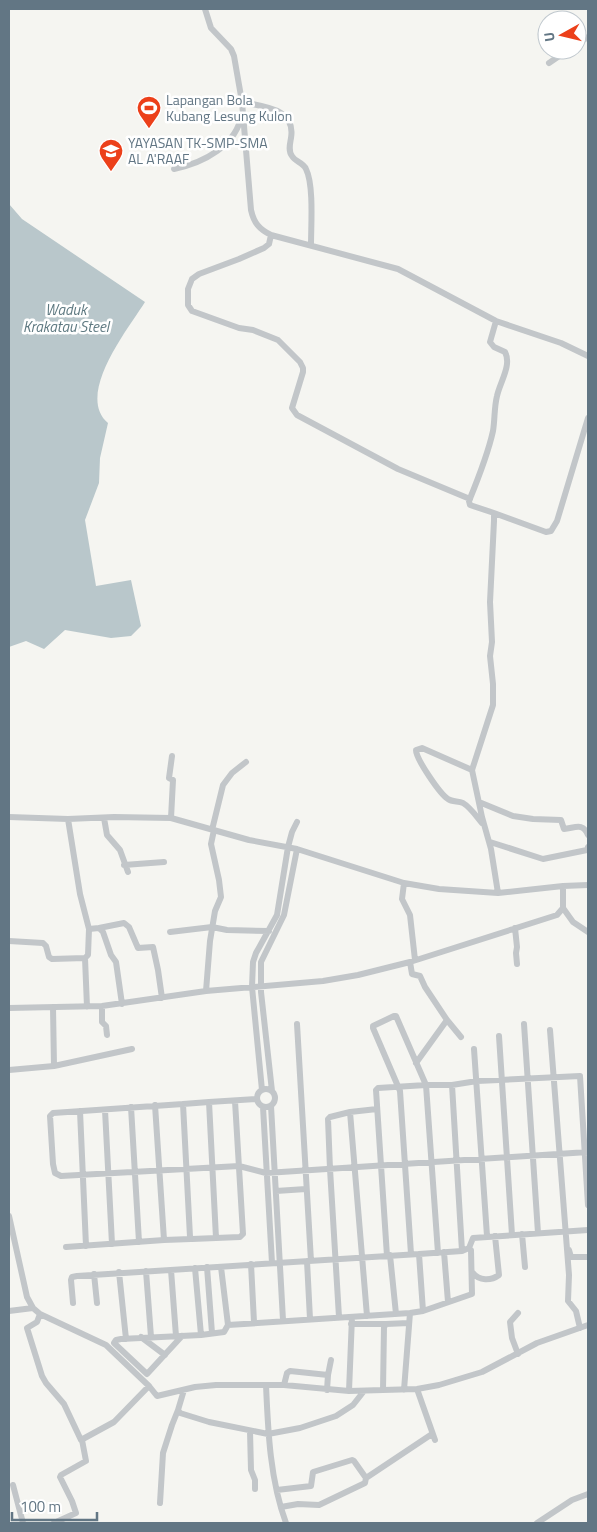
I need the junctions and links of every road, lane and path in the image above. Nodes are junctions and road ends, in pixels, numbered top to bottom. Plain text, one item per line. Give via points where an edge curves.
1 (205, 9) edge
2 (553, 60) edge
3 (549, 63) dead end
4 (242, 102) junction
5 (174, 169) dead end
6 (272, 235) junction
7 (311, 245) junction
8 (496, 321) junction
9 (588, 356) edge
10 (588, 418) edge
11 (470, 499) junction
12 (494, 513) junction
13 (172, 756) dead end
14 (246, 762) dead end
15 (472, 770) junction
16 (479, 802) junction
17 (9, 817) edge
18 (104, 818) junction
19 (171, 818) junction
20 (68, 819) junction
21 (297, 822) dead end
22 (484, 825) junction
23 (213, 830) junction
24 (588, 835) edge
25 (490, 842) junction
26 (288, 847) junction
27 (588, 847) edge
28 (297, 849) junction
29 (164, 862) dead end
30 (124, 865) junction
31 (128, 872) dead end
32 (404, 884) junction
33 (588, 885) edge
34 (563, 886) junction
35 (498, 893) junction
36 (563, 908) junction
37 (212, 927) junction
38 (99, 928) junction
39 (515, 928) junction
40 (89, 929) junction
41 (269, 931) junction
42 (170, 932) dead end
43 (588, 932) edge
44 (9, 941) edge
45 (85, 958) junction
46 (413, 961) junction
47 (517, 964) dead end
48 (261, 986) junction
49 (252, 987) junction
50 (206, 991) junction
51 (162, 998) junction
52 (122, 1004) junction
53 (102, 1006) junction
54 (53, 1007) junction
55 (87, 1007) junction
56 (9, 1008) edge
57 (447, 1020) junction
58 (297, 1024) dead end
59 (524, 1024) dead end
60 (550, 1030) dead end
61 (107, 1035) dead end
62 (461, 1036) dead end
63 (499, 1036) dead end
64 (132, 1049) dead end
65 (474, 1050) dead end
66 (416, 1063) junction
67 (54, 1066) junction
68 (9, 1070) edge
69 (553, 1077) junction
70 (528, 1078) junction
71 (503, 1080) junction
72 (477, 1081) junction
73 (426, 1085) junction
74 (452, 1085) junction
75 (398, 1086) junction
76 (262, 1090) junction
77 (272, 1091) junction
78 (257, 1099) junction
79 (236, 1101) junction
80 (209, 1102) junction
81 (183, 1104) junction
82 (155, 1105) junction
83 (263, 1106) junction
84 (271, 1106) junction
85 (131, 1107) junction
86 (377, 1109) junction
87 (105, 1110) junction
88 (80, 1111) junction
89 (350, 1112) junction
90 (586, 1153) edge
91 (558, 1154) junction
92 (533, 1156) junction
93 (506, 1158) junction
94 (456, 1160) junction
95 (482, 1160) junction
96 (430, 1162) junction
97 (406, 1164) junction
98 (380, 1165) junction
99 (239, 1166) junction
100 (212, 1167) junction
101 (355, 1167) junction
102 (330, 1168) junction
103 (186, 1169) junction
104 (305, 1170) junction
105 (160, 1171) junction
106 (275, 1172) junction
107 (134, 1173) junction
108 (266, 1173) junction
109 (109, 1174) junction
110 (82, 1176) junction
111 (306, 1190) junction
112 (276, 1191) junction
113 (588, 1205) edge
114 (9, 1217) edge
115 (588, 1230) edge
116 (566, 1232) junction
117 (538, 1233) junction
118 (522, 1234) junction
119 (512, 1235) junction
120 (487, 1236) junction
121 (495, 1236) junction
122 (216, 1238) junction
123 (190, 1239) junction
124 (164, 1240) junction
125 (140, 1242) junction
126 (112, 1244) junction
127 (86, 1246) junction
128 (66, 1247) dead end
129 (469, 1248) junction
130 (462, 1251) junction
131 (441, 1253) junction
132 (415, 1254) junction
133 (389, 1256) junction
134 (588, 1257) edge
135 (361, 1258) junction
136 (336, 1259) junction
137 (309, 1261) junction
138 (280, 1262) junction
139 (272, 1263) junction
140 (251, 1264) junction
141 (221, 1266) junction
142 (208, 1267) junction
143 (196, 1268) junction
144 (525, 1268) dead end
145 (171, 1270) junction
146 (146, 1271) junction
147 (119, 1272) junction
148 (472, 1273) junction
149 (94, 1274) junction
150 (448, 1302) junction
151 (73, 1303) dead end
152 (97, 1303) dead end
153 (33, 1308) junction
154 (9, 1311) edge
155 (423, 1311) junction
156 (410, 1313) junction
157 (518, 1313) dead end
158 (40, 1314) junction
159 (396, 1314) junction
160 (367, 1316) junction
161 (352, 1317) junction
162 (310, 1318) junction
163 (339, 1318) junction
164 (283, 1320) junction
165 (254, 1322) junction
166 (409, 1323) junction
167 (351, 1324) junction
168 (386, 1324) junction
169 (228, 1325) junction
170 (588, 1325) edge
171 (580, 1328) junction
172 (212, 1333) junction
173 (201, 1335) junction
174 (179, 1336) junction
175 (141, 1337) junction
176 (151, 1337) junction
177 (126, 1338) junction
178 (518, 1354) junction
179 (165, 1355) junction
180 (331, 1360) dead end
181 (328, 1376) junction
182 (266, 1385) junction
183 (284, 1385) junction
184 (149, 1386) junction
185 (417, 1389) junction
186 (184, 1390) junction
187 (327, 1390) junction
188 (383, 1390) junction
189 (404, 1390) junction
190 (349, 1391) junction
191 (364, 1391) junction
192 (178, 1410) junction
193 (250, 1431) junction
194 (268, 1434) junction
195 (82, 1440) junction
196 (366, 1478) junction
197 (13, 1485) dead end
198 (255, 1489) dead end
199 (277, 1490) junction
200 (588, 1494) edge
201 (160, 1503) dead end
202 (281, 1508) junction
203 (23, 1523) edge
204 (54, 1523) edge
205 (286, 1523) edge
206 (537, 1523) edge

1 - 4 street via 211,28 234,53
2 - 3 street
4 - 5 street via 242,116 226,144 205,158
4 - 6 street via 253,219 258,227
4 - 7 street via 269,108 290,122 291,156 307,171
6 - 7 street
6 - 11 street via 264,248 192,279 188,289 190,309 278,340 303,368 292,408 297,415 398,469
7 - 8 street via 398,269
8 - 9 street via 561,343
8 - 11 street via 490,342 505,352 508,367 500,383 492,433
10 - 12 street via 557,521 551,531
11 - 12 street via 470,505
12 - 15 street via 490,602 493,705
13 - 19 street via 169,778 173,780
14 - 23 street via 223,785
15 - 16 street
15 - 22 street via 422,748 416,750 416,755 444,796 464,804
16 - 22 street
16 - 24 street via 513,816 561,820 564,829 582,827
17 - 20 street
18 - 19 street
18 - 20 street
18 - 30 street via 107,835 120,850
19 - 23 street
20 - 40 street
21 - 26 street
22 - 25 street
23 - 26 street
23 - 37 street via 212,848 221,897
25 - 27 street via 543,859
25 - 35 street
26 - 28 street
26 - 41 street via 279,907
28 - 32 street
28 - 48 street via 284,915 261,962
29 - 30 street
30 - 31 street
32 - 35 street via 450,891
32 - 46 street via 402,899 410,915
33 - 34 street
34 - 35 street
34 - 36 street
36 - 39 street via 557,915
36 - 43 street via 573,922
37 - 41 street
37 - 42 street
37 - 50 street
38 - 40 street
38 - 51 street via 124,923 138,948 153,947
38 - 52 street via 116,962
39 - 46 street
39 - 47 street
40 - 45 street via 88,955
41 - 49 street via 254,959
44 - 45 street via 43,942 52,959
45 - 55 street
46 - 48 street via 333,980
46 - 57 street via 412,974 420,976
48 - 49 street
48 - 77 street
49 - 50 street
49 - 76 street
50 - 51 street
51 - 52 street
52 - 53 street
53 - 55 street
53 - 61 street via 102,1022
54 - 55 street
54 - 56 street
54 - 67 street
57 - 62 street
57 - 66 street
58 - 104 street
59 - 70 street
60 - 69 street
63 - 71 street
64 - 67 street
65 - 72 street
66 - 73 street
66 - 75 street via 396,1016 373,1026
67 - 68 street
69 - 70 street
69 - 90 street via 581,1077
69 - 91 street
70 - 71 street
70 - 92 street
71 - 72 street
71 - 93 street
72 - 74 street
72 - 95 street
73 - 74 street
73 - 75 street
73 - 96 street
74 - 94 street
75 - 86 street via 377,1088
75 - 97 street
76 - 77 street
76 - 78 street
77 - 84 street via 275,1100
78 - 79 street
78 - 83 street
79 - 80 street
79 - 99 street
80 - 81 street
80 - 100 street
81 - 82 street
81 - 103 street
82 - 85 street
82 - 105 street
83 - 84 street
83 - 108 street
84 - 106 street
85 - 87 street
85 - 107 street
86 - 89 street
86 - 98 street
87 - 88 street
87 - 109 street
88 - 110 street
88 - 110 street via 50,1116 55,1173
89 - 101 street
89 - 102 street via 328,1120
90 - 91 street
90 - 113 street
91 - 92 street
91 - 116 street
92 - 93 street
92 - 117 street
93 - 95 street
93 - 119 street
94 - 95 street
94 - 96 street
94 - 130 street
95 - 120 street
96 - 97 street
96 - 131 street
97 - 98 street
97 - 132 street
98 - 101 street
98 - 133 street
99 - 100 street
99 - 108 street
99 - 122 street via 243,1234 240,1237
100 - 103 street
100 - 122 street
101 - 102 street
101 - 135 street
102 - 104 street
102 - 136 street
103 - 105 street
103 - 123 street
104 - 106 street
104 - 111 street
105 - 107 street
105 - 124 street
106 - 108 street
106 - 112 street
107 - 109 street
107 - 125 street
108 - 139 street
109 - 110 street
109 - 126 street
110 - 127 street
111 - 112 street
111 - 137 street
112 - 138 street
114 - 153 street via 27,1297
115 - 116 street
116 - 117 street
116 - 134 street via 570,1256
116 - 171 street via 568,1301 576,1311
117 - 118 street
118 - 119 street
118 - 144 street
119 - 121 street
120 - 121 street
120 - 129 street via 473,1238
121 - 148 street via 499,1275 478,1279
122 - 123 street
123 - 124 street
124 - 125 street
125 - 126 street
126 - 127 street
127 - 128 street
129 - 130 street
129 - 148 street
130 - 131 street
131 - 132 street
131 - 150 street
132 - 133 street
132 - 155 street
133 - 135 street
133 - 159 street
135 - 136 street
135 - 160 street
136 - 137 street
136 - 163 street
137 - 138 street
137 - 162 street
138 - 139 street
138 - 164 street
139 - 140 street
140 - 141 street
140 - 165 street
141 - 142 street
141 - 169 street
142 - 143 street
142 - 172 street
143 - 145 street
143 - 173 street
145 - 146 street
145 - 174 street
146 - 147 street
146 - 176 street
147 - 149 street
147 - 177 street
148 - 150 street via 472,1294
149 - 151 street via 72,1277
149 - 152 street
150 - 155 street
153 - 154 street
153 - 158 street
155 - 156 street
156 - 159 street
156 - 166 street
157 - 178 street via 510,1322
158 - 184 street via 106,1345
158 - 195 street via 37,1322 27,1328 38,1364 46,1383 64,1404
159 - 160 street
160 - 161 street
161 - 163 street
161 - 167 street
162 - 163 street
162 - 164 street
164 - 165 street
165 - 169 street
166 - 168 street
166 - 189 street
167 - 168 street
167 - 190 street
168 - 188 street
169 - 172 street via 224,1332
170 - 171 street
171 - 178 street
172 - 173 street
173 - 174 street
174 - 176 street
174 - 179 street
175 - 176 street
175 - 177 street
175 - 179 street
177 - 179 street via 114,1343 148,1374
178 - 185 street via 482,1372
180 - 181 street
181 - 183 street via 290,1370
181 - 187 street
182 - 183 street
182 - 186 street via 216,1385
182 - 194 street
183 - 187 street
184 - 186 street via 158,1396
184 - 195 street via 120,1418
185 - 189 street
185 - 196 street via 434,1437
186 - 192 street
187 - 190 street
188 - 189 street
188 - 191 street
190 - 191 street
191 - 194 street via 336,1416
192 - 193 street
192 - 201 street via 163,1453
193 - 194 street
193 - 198 street
194 - 199 street
195 - 204 street via 86,1461 60,1476 76,1513
196 - 199 street via 352,1460 313,1472 311,1486
196 - 202 street via 364,1484 323,1503
197 - 203 street
199 - 202 street
200 - 206 street via 572,1500
202 - 205 street

